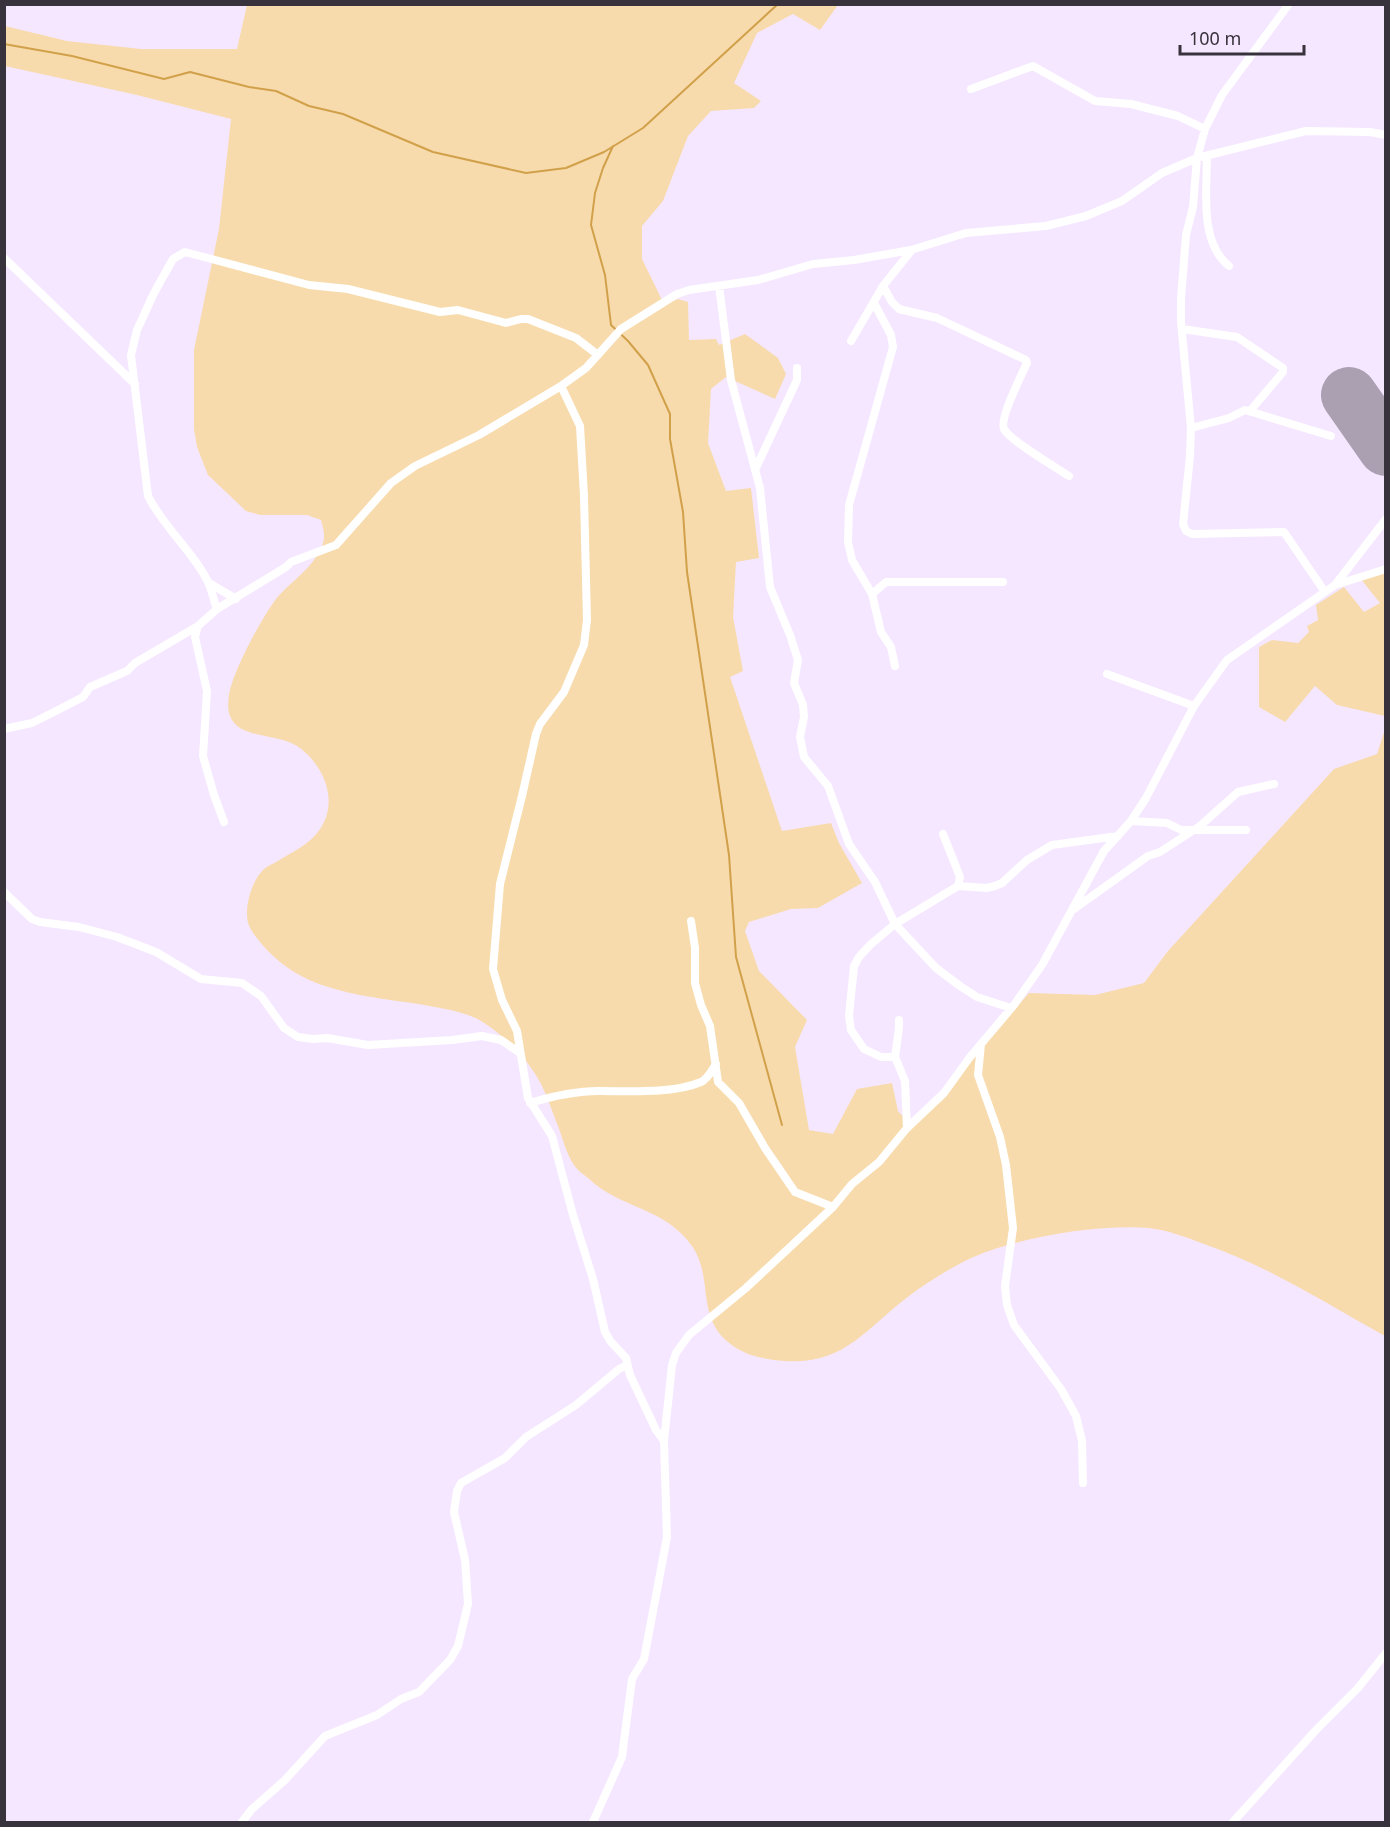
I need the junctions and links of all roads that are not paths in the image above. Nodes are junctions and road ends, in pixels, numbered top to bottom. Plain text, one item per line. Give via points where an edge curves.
1 (1289, 4) edge
2 (971, 89) dead end
3 (1205, 129) junction
4 (1386, 135) edge
5 (1207, 156) junction
6 (1197, 158) junction
7 (911, 250) junction
8 (4, 258) edge
9 (1229, 266) dead end
10 (719, 286) junction
11 (883, 286) junction
12 (874, 303) junction
13 (1182, 329) junction
14 (851, 341) dead end
15 (598, 355) junction
16 (797, 368) dead end
17 (135, 385) junction
18 (561, 386) junction
19 (1250, 411) junction
20 (1191, 428) junction
21 (1331, 436) dead end
22 (755, 470) junction
23 (1069, 476) dead end
24 (1386, 519) edge
25 (1386, 569) edge
26 (1003, 582) dead end
27 (209, 583) junction
28 (1335, 585) junction
29 (1325, 592) junction
30 (872, 594) junction
31 (236, 599) junction
32 (217, 609) junction
33 (198, 626) junction
34 (895, 666) dead end
35 (1107, 674) dead end
36 (1194, 706) junction
37 (4, 729) edge
38 (1274, 784) dead end
39 (1131, 821) junction
40 (224, 822) dead end
41 (1196, 829) junction
42 (1246, 830) dead end
43 (943, 834) dead end
44 (1118, 836) junction
45 (958, 886) junction
46 (4, 892) edge
47 (1072, 911) junction
48 (692, 921) dead end
49 (895, 924) junction
50 (1011, 1008) junction
51 (899, 1020) dead end
52 (981, 1044) junction
53 (520, 1053) junction
54 (895, 1057) junction
55 (716, 1064) junction
56 (530, 1103) junction
57 (907, 1128) junction
58 (833, 1207) junction
59 (627, 1365) junction
60 (664, 1441) junction
61 (1083, 1484) dead end
62 (1386, 1653) edge
63 (242, 1822) edge
64 (593, 1822) edge
65 (1233, 1822) edge

1 - 3 street via 1222,95
2 - 3 street via 1033,66 1095,101 1142,106
3 - 6 street
4 - 5 street via 1310,130
5 - 6 street
5 - 9 street via 1210,236 1220,259
6 - 7 street via 1162,173 1122,201 1091,215 1046,226 966,233
6 - 13 street via 1186,235
7 - 10 street via 813,264 758,280
7 - 11 street
8 - 17 street
10 - 15 street via 677,294 621,329
10 - 22 street via 731,380
11 - 12 street
11 - 23 street via 899,309 937,318 1026,360 1010,400 1004,429
12 - 14 street
12 - 30 street via 893,347 849,505 848,542 852,560
13 - 19 street via 1237,337 1283,368
13 - 20 street
15 - 17 street via 576,338 528,319 506,323 458,310 440,312 348,289 309,285 185,252 173,259 137,330 130,355
15 - 18 street
16 - 22 street via 797,380
17 - 27 street via 148,496
18 - 31 street via 479,435 415,466 382,491 336,545 292,561
18 - 53 street via 579,426 587,620 584,645 566,688 536,734 500,884 493,969 517,1031
19 - 20 street
19 - 21 street
20 - 29 street via 1186,531 1284,532
22 - 49 street via 770,587 798,660 794,683 803,705 801,747 808,764 828,786 849,844 876,882
24 - 28 street
25 - 28 street
26 - 30 street via 886,582
27 - 31 street
27 - 32 street
28 - 29 street
29 - 36 street via 1227,660
30 - 34 street
31 - 32 street
32 - 33 street
33 - 37 street via 128,671 90,687 83,697 33,722
33 - 40 street via 195,637 207,691 203,756
35 - 36 street
36 - 39 street
38 - 41 street via 1238,792
39 - 41 street via 1164,823 1179,830
39 - 44 street
41 - 42 street
41 - 47 street via 1148,856
43 - 45 street via 960,877
44 - 45 street via 1052,845 1027,860 1002,883 987,888
44 - 47 street via 1104,851
45 - 49 street
46 - 53 street via 32,919 117,937 156,952 201,979 242,983 261,996 284,1028 298,1037 368,1045 482,1036 501,1040
47 - 50 street via 1042,965
48 - 55 street via 695,983 710,1026
49 - 50 street via 936,968 960,986 978,998
49 - 54 street via 870,945 854,966 849,1016 851,1030 864,1049 881,1057
50 - 52 street
51 - 54 street
52 - 57 street via 944,1093
52 - 61 street via 978,1075 1000,1137 1013,1228 1005,1286 1007,1305 1014,1326 1076,1416 1082,1441
53 - 56 street
54 - 57 street via 905,1081
55 - 56 street via 703,1081 691,1084 634,1092 569,1093
55 - 58 street via 718,1082 739,1103 795,1192
56 - 59 street via 552,1136 605,1332 626,1358
57 - 58 street
58 - 60 street via 673,1351
59 - 60 street
59 - 63 street via 576,1406 526,1437 505,1458 461,1484 453,1512 465,1560 468,1604 458,1646 450,1660 419,1692 377,1715 325,1736
60 - 64 street via 667,1537 644,1659 632,1679 622,1757
62 - 65 street

